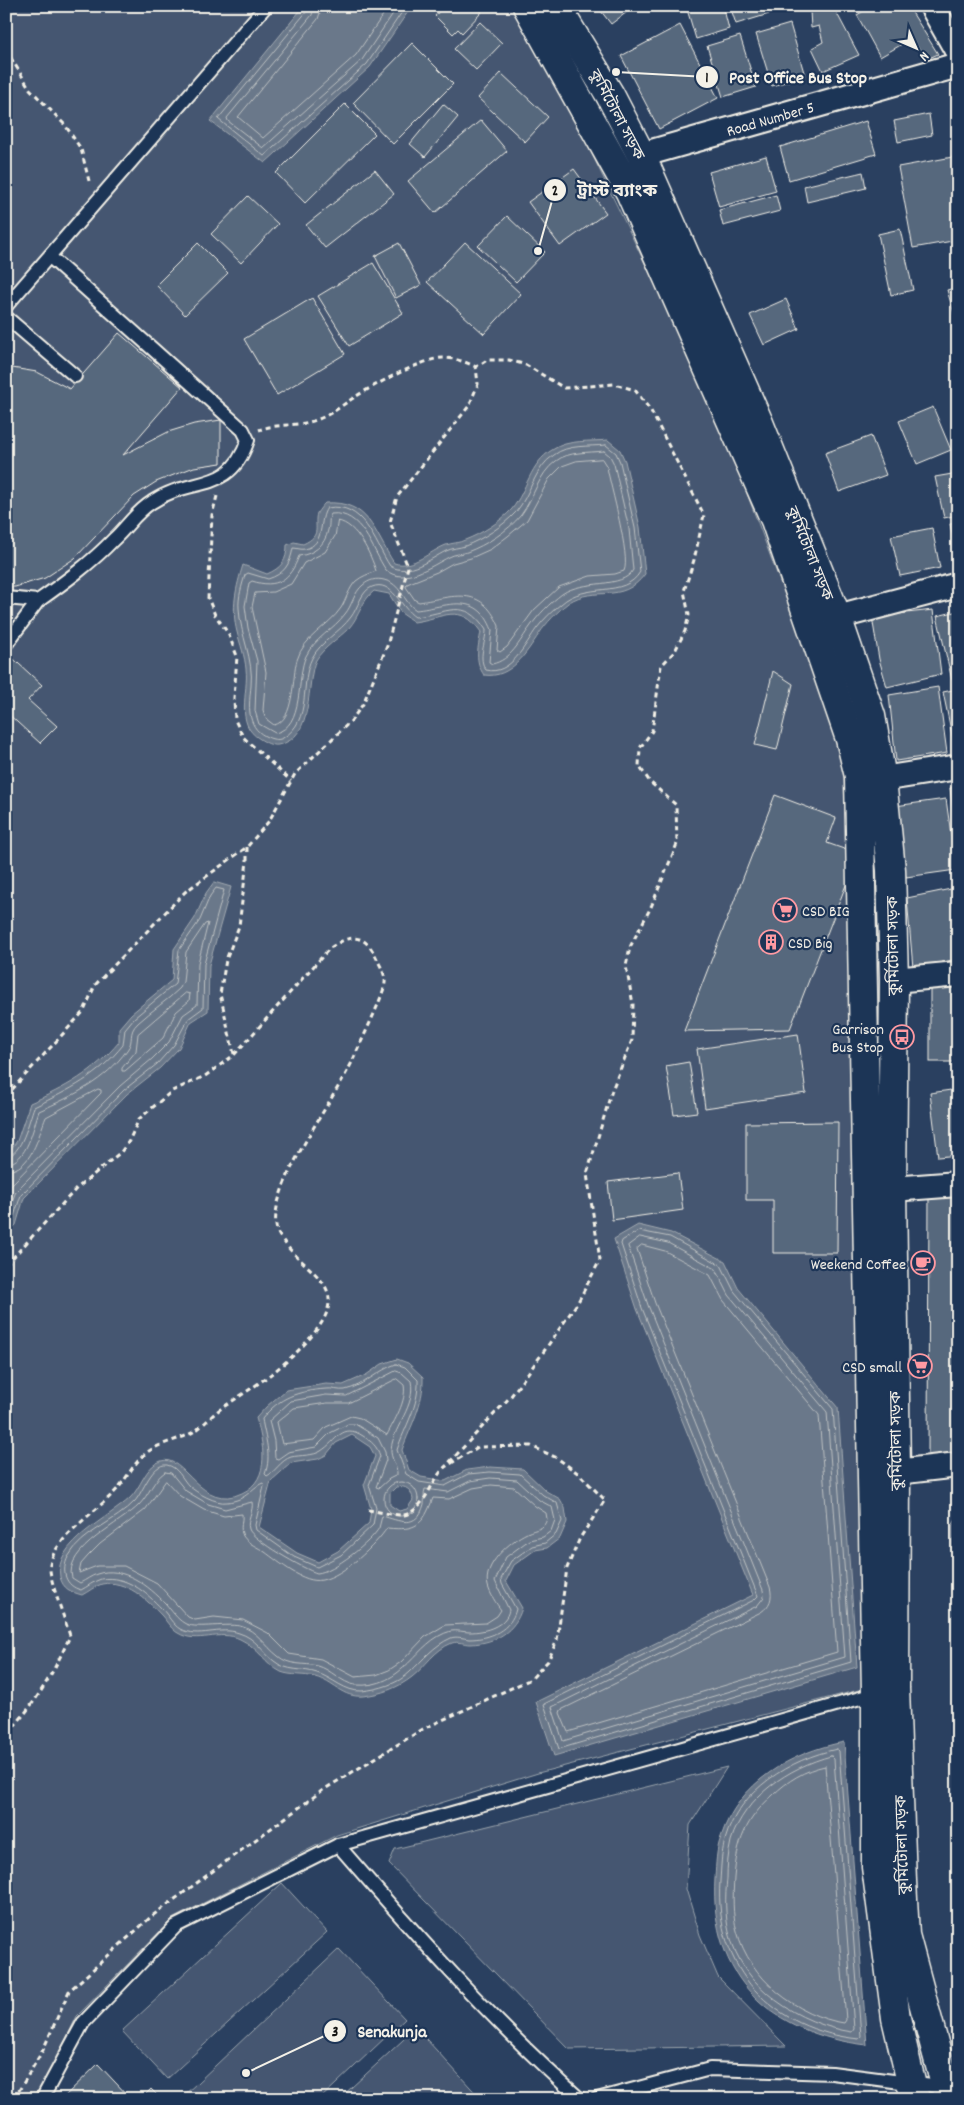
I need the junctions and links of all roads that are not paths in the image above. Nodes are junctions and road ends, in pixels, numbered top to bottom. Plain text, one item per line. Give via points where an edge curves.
1 (266, 6) edge
2 (527, 6) edge
3 (556, 6) edge
4 (932, 6) edge
5 (958, 52) edge
6 (958, 65) edge
7 (641, 155) junction
8 (50, 257) junction
9 (6, 306) edge
10 (6, 317) edge
11 (74, 376) dead end
12 (958, 585) edge
13 (6, 598) edge
14 (38, 601) junction
15 (837, 617) junction
16 (7, 643) edge
17 (958, 767) edge
18 (882, 779) junction
19 (958, 974) edge
20 (894, 980) junction
21 (958, 1184) edge
22 (892, 1189) junction
23 (958, 1465) edge
24 (896, 1472) junction
25 (886, 1691) junction
26 (338, 1845) junction
27 (913, 2091) edge
28 (948, 2093) edge
29 (42, 2099) edge
30 (580, 2099) edge
31 (597, 2099) edge

1 - 8 lane
2 - 25 main road, কুর্মিটোলা সড়ক via 630,192 775,520 850,739 859,776
3 - 7 main road, কুর্মিটোলা সড়ক via 610,95
4 - 5 street
6 - 7 street, Road Number 5
7 - 15 main road, কুর্মিটোলা সড়ক via 759,423
8 - 9 lane
8 - 14 lane via 243,430 248,440 240,458 222,478 174,490 152,502 80,571
10 - 11 lane
12 - 15 street
13 - 14 lane
14 - 16 lane
15 - 18 main road, কুর্মিটোলা সড়ক via 872,716
17 - 18 street
18 - 20 main road, কুর্মিটোলা সড়ক via 891,870
19 - 20 street
20 - 22 main road, কুর্মিটোলা সড়ক
21 - 22 street
22 - 24 main road, কুর্মিটোলা সড়ক
23 - 24 street
24 - 25 main road, কুর্মিটোলা সড়ক
25 - 26 lane
25 - 27 main road, কুর্মিটোলা সড়ক via 877,1876 896,2018
25 - 28 main road, কুর্মিটোলা সড়ক via 905,1935
26 - 29 lane via 176,1926 83,2024
26 - 30 lane via 444,1967
27 - 28 lane
27 - 31 lane via 832,2073 710,2069

